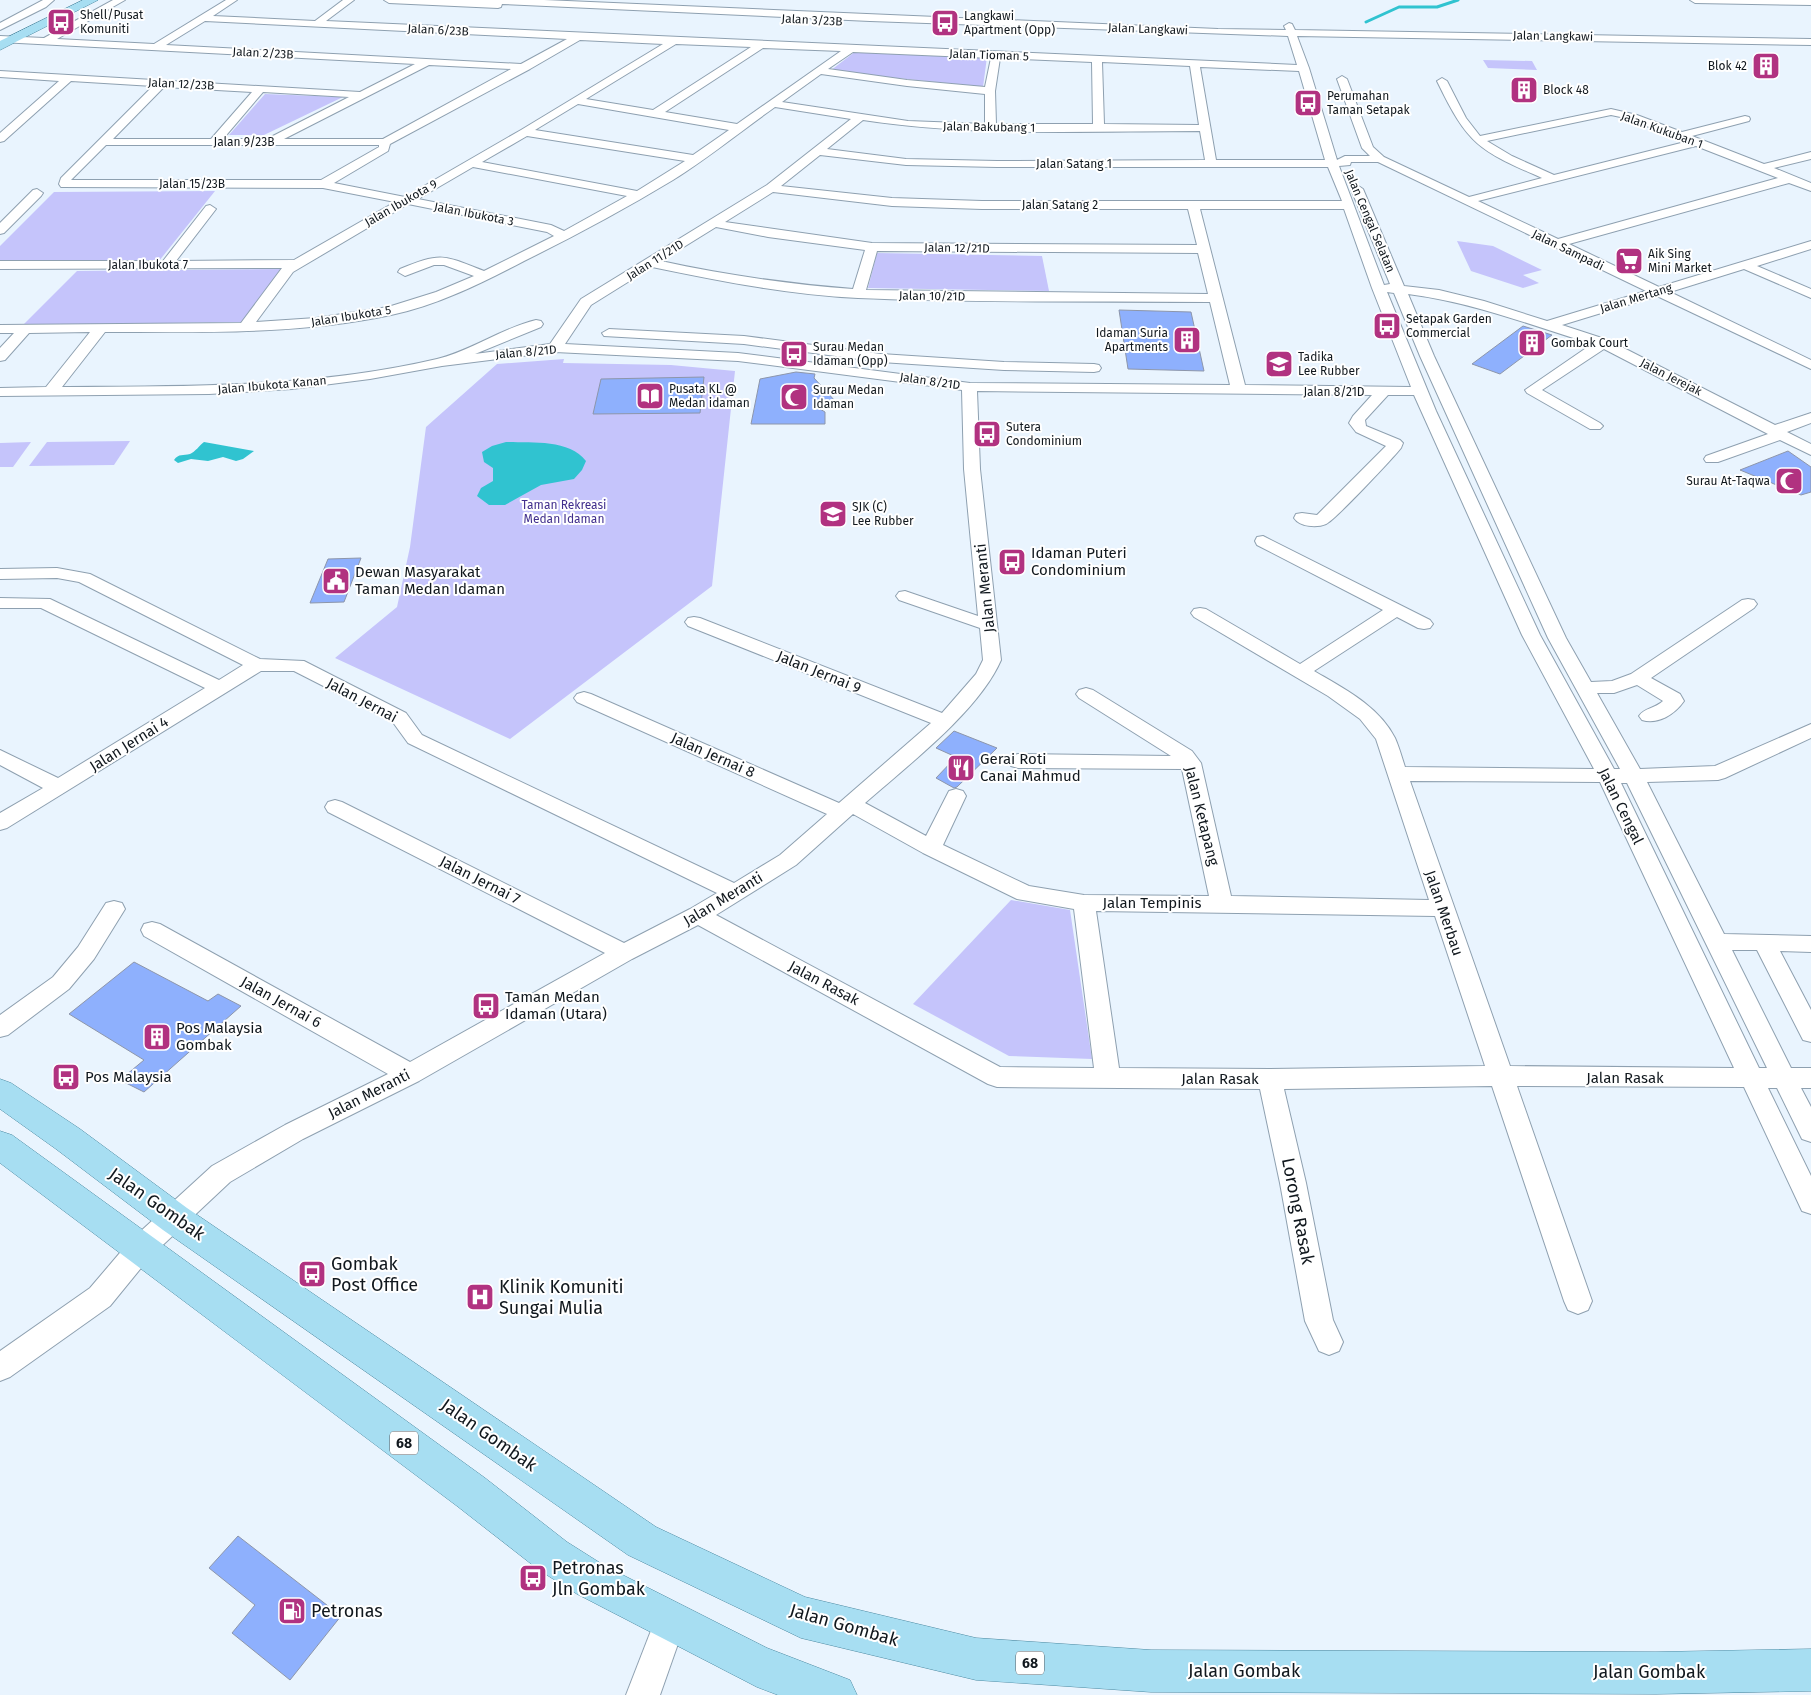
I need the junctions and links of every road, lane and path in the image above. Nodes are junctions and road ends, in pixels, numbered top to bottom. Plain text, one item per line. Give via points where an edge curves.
1 (50, 0) edge
2 (74, 0) edge
3 (92, 0) edge
4 (120, 0) edge
5 (213, 0) edge
6 (232, 0) edge
7 (349, 0) edge
8 (389, 0) edge
9 (485, 0) edge
10 (604, 0) edge
11 (1695, 0) edge
12 (1811, 2) edge
13 (794, 5) dead end
14 (752, 6) junction
15 (808, 8) junction
16 (788, 14) junction
17 (821, 16) junction
18 (202, 18) junction
19 (318, 23) junction
20 (866, 26) junction
21 (0, 27) edge
22 (1291, 30) junction
23 (1303, 30) junction
24 (1218, 32) junction
25 (1359, 33) junction
26 (578, 37) junction
27 (1811, 37) edge
28 (1236, 38) dead end
29 (4, 39) edge
30 (46, 41) junction
31 (674, 41) junction
32 (1811, 42) edge
33 (1319, 43) dead end
34 (761, 45) junction
35 (0, 46) edge
36 (138, 46) junction
37 (156, 47) junction
38 (1303, 47) junction
39 (854, 49) junction
40 (996, 55) junction
41 (1097, 60) junction
42 (427, 62) junction
43 (1195, 64) junction
44 (526, 67) junction
45 (1304, 68) junction
46 (821, 71) junction
47 (0, 74) edge
48 (68, 78) junction
49 (1342, 79) dead end
50 (1442, 81) dead end
51 (162, 83) junction
52 (260, 89) junction
53 (990, 91) junction
54 (362, 95) junction
55 (577, 101) junction
56 (774, 104) junction
57 (655, 114) junction
58 (860, 118) junction
59 (1745, 119) dead end
60 (739, 128) junction
61 (991, 128) junction
62 (1099, 128) junction
63 (1205, 128) junction
64 (525, 132) junction
65 (1681, 136) junction
66 (0, 139) edge
67 (1478, 140) junction
68 (103, 142) junction
69 (214, 142) junction
70 (268, 142) junction
71 (384, 142) junction
72 (1697, 142) junction
73 (817, 151) junction
74 (1811, 155) edge
75 (1380, 159) junction
76 (694, 160) junction
77 (470, 163) junction
78 (1212, 164) junction
79 (1345, 165) junction
80 (1763, 168) junction
81 (1554, 179) junction
82 (1789, 179) junction
83 (323, 184) junction
84 (1811, 187) edge
85 (772, 188) junction
86 (38, 192) dead end
87 (640, 195) junction
88 (406, 200) junction
89 (1466, 201) junction
90 (1193, 205) junction
91 (1350, 205) junction
92 (210, 209) dead end
93 (713, 223) junction
94 (0, 230) edge
95 (564, 236) junction
96 (1556, 244) junction
97 (1811, 244) edge
98 (872, 247) junction
99 (1204, 249) junction
100 (652, 263) junction
101 (296, 264) junction
102 (0, 265) edge
103 (166, 265) junction
104 (1745, 265) junction
105 (405, 272) dead end
106 (485, 276) junction
107 (1378, 288) junction
108 (1398, 288) junction
109 (1656, 292) junction
110 (858, 294) junction
111 (1811, 294) edge
112 (1215, 298) junction
113 (536, 324) dead end
114 (1548, 325) junction
115 (245, 327) junction
116 (101, 328) junction
117 (0, 329) edge
118 (25, 329) junction
119 (609, 333) dead end
120 (741, 340) junction
121 (1603, 343) junction
122 (555, 348) junction
123 (0, 357) edge
124 (735, 357) junction
125 (442, 362) junction
126 (1811, 366) edge
127 (1094, 368) dead end
128 (970, 387) junction
129 (1239, 390) junction
130 (0, 392) edge
131 (50, 392) junction
132 (1384, 392) junction
133 (1419, 392) junction
134 (1452, 410) joint
135 (1428, 411) joint
136 (1811, 418) edge
137 (1595, 426) dead end
138 (1777, 433) junction
139 (1811, 436) edge
140 (1795, 442) junction
141 (1811, 450) edge
142 (1712, 459) dead end
143 (1302, 518) dead end
144 (1263, 541) dead end
145 (0, 574) edge
146 (905, 596) dead end
147 (0, 604) edge
148 (1748, 604) dead end
149 (1397, 610) junction
150 (1200, 613) dead end
151 (694, 622) dead end
152 (1424, 624) dead end
153 (988, 625) junction
154 (257, 665) junction
155 (1300, 672) junction
156 (1638, 678) junction
157 (220, 688) junction
158 (1585, 688) junction
159 (1086, 694) dead end
160 (584, 698) dead end
161 (1649, 716) dead end
162 (945, 721) junction
163 (1811, 730) edge
164 (0, 757) edge
165 (1018, 761) dead end
166 (1191, 763) junction
167 (1399, 774) junction
168 (1607, 775) junction
169 (1634, 776) junction
170 (58, 787) junction
171 (956, 796) dead end
172 (335, 807) dead end
173 (845, 808) junction
174 (0, 823) edge
175 (931, 848) junction
176 (735, 893) junction
177 (1084, 903) junction
178 (1222, 904) junction
179 (1442, 908) junction
180 (114, 909) dead end
181 (698, 915) junction
182 (152, 930) dead end
183 (1716, 942) junction
184 (1764, 942) junction
185 (1811, 944) edge
186 (624, 953) junction
187 (0, 1028) edge
188 (1811, 1033) edge
189 (410, 1074) junction
190 (1500, 1076) junction
191 (1108, 1078) junction
192 (1751, 1078) junction
193 (1783, 1078) junction
194 (1811, 1078) edge
195 (1270, 1079) junction
196 (0, 1092) edge
197 (1811, 1132) edge
198 (0, 1145) edge
199 (1811, 1203) edge
200 (175, 1219) junction
201 (140, 1249) junction
202 (1578, 1301) dead end
203 (1329, 1342) dead end
204 (0, 1368) edge
205 (670, 1621) junction
206 (1811, 1670) edge
207 (643, 1695) edge
208 (835, 1695) edge

1 - 21 street
2 - 29 main road
3 - 29 main road
4 - 30 street
5 - 36 street
6 - 18 street
7 - 19 street
8 - 20 street, Jalan 3/23B
9 - 16 street, Jalan Langkawi
10 - 14 street, Jalan Langkawi
11 - 12 street
13 - 14 street
14 - 15 street, Jalan Langkawi
15 - 16 street
15 - 17 street
15 - 22 street, Jalan Langkawi
16 - 17 street, Jalan Langkawi
17 - 20 street, Jalan Langkawi
18 - 19 street, Jalan 6/23B
18 - 37 street
19 - 26 street, Jalan 6/23B
20 - 24 street, Jalan Langkawi
20 - 28 street, Jalan 3/23B
20 - 39 street
22 - 23 street, Jalan Langkawi
22 - 24 street, Jalan Langkawi
22 - 38 street, Jalan Cengal Selatan
23 - 25 street, Jalan Langkawi
23 - 27 street, Jalan Langkawi via 1626,30 1774,33
23 - 38 street, Jalan Cengal Selatan
24 - 38 street via 1256,34
25 - 32 street, Jalan Langkawi
25 - 33 street
26 - 31 street, Jalan 6/23B
26 - 44 street
29 - 30 street, Jalan 2/23B
29 - 35 main road
30 - 36 street, Jalan 2/23B
31 - 34 street, Jalan Tioman 5
31 - 55 street, Jalan Ibukota 9
34 - 39 street, Jalan Tioman 5
34 - 57 street
36 - 37 street, Jalan 2/23B
37 - 42 street, Jalan 2/23B
38 - 45 street, Jalan Cengal Selatan
39 - 40 street, Jalan Tioman 5
39 - 46 street, Jalan Ibukota 5
40 - 41 street, Jalan Tioman 5
40 - 53 street
41 - 43 street, Jalan Tioman 5
41 - 62 street
42 - 44 street, Jalan 2/23B
42 - 54 street
43 - 45 street, Jalan Tioman 5
43 - 63 street
44 - 71 street
45 - 79 street, Jalan Cengal Selatan
46 - 53 street
46 - 56 street, Jalan Ibukota 5
47 - 48 street, Jalan 12/23B
48 - 51 street, Jalan 12/23B
48 - 66 street
49 - 75 street, Jalan Sampadi via 1368,148
50 - 67 street
51 - 52 street, Jalan 12/23B
51 - 68 street
52 - 54 street, Jalan 12/23B
52 - 69 street
53 - 61 street
54 - 70 street
55 - 57 street
55 - 64 street, Jalan Ibukota 9
56 - 58 street, Jalan Bakubang 1
56 - 60 street, Jalan Ibukota 5
57 - 60 street
58 - 61 street, Jalan Bakubang 1
58 - 73 street, Jalan 11/21D
59 - 65 street
60 - 76 street, Jalan Ibukota 5
61 - 62 street, Jalan Bakubang 1
62 - 63 street, Jalan Bakubang 1
63 - 78 street
64 - 76 street
64 - 77 street, Jalan Ibukota 9
65 - 67 street, Jalan Kukuban 1 via 1611,112
65 - 72 street, Jalan Kukuban 1
67 - 81 street
68 - 69 street, Jalan 9/23B
68 - 83 street, Jalan 15/23B via 65,180 65,184
69 - 70 street, Jalan 9/23B
70 - 71 street, Jalan 9/23B
71 - 83 street via 384,149
72 - 80 street, Jalan Kukuban 1
72 - 81 street
73 - 78 street, Jalan Satang 1 via 906,162
73 - 85 street, Jalan 11/21D
74 - 80 street
75 - 79 street, Jalan Sampadi
75 - 89 street, Jalan Sampadi
76 - 87 street, Jalan Ibukota 5
77 - 87 street
77 - 88 street, Jalan Ibukota 9
78 - 79 street, Jalan Satang 1
79 - 91 street, Jalan Cengal Selatan
79 - 108 street, Jalan Cengal Selatan
80 - 82 street, Jalan Kukuban 1
81 - 89 street
82 - 84 street, Jalan Kukuban 1
82 - 96 street
83 - 88 street, Jalan Ibukota 3
85 - 90 street, Jalan Satang 2 via 902,202 982,206
85 - 93 street, Jalan 11/21D
86 - 94 street
87 - 95 street, Jalan Ibukota 5
88 - 95 street, Jalan Ibukota 3 via 551,230
88 - 101 street, Jalan Ibukota 9
89 - 96 street, Jalan Sampadi
90 - 91 street, Jalan Satang 2
90 - 99 street
91 - 107 street, Jalan Cengal Selatan
92 - 103 street
93 - 98 street, Jalan 12/21D
93 - 100 street, Jalan 11/21D
95 - 106 street, Jalan Ibukota 5
96 - 109 street, Jalan Sampadi
97 - 104 street, Jalan Mertang
98 - 99 street, Jalan 12/21D
98 - 110 street
99 - 112 street
100 - 110 street, Jalan 10/21D via 722,278
100 - 122 street, Jalan 11/21D via 586,302
101 - 103 street, Jalan Ibukota 7
101 - 115 street, Jalan Ibukota 9 via 288,269
102 - 103 street, Jalan Ibukota 7
104 - 109 street, Jalan Mertang
104 - 111 street
105 - 106 street via 432,261 446,262
106 - 115 street, Jalan Ibukota 5 via 441,295 390,311 316,322
107 - 108 street, Jalan Jerejak
107 - 133 street, Jalan Cengal Selatan
108 - 114 street, Jalan Jerejak via 1439,294
108 - 134 street, Jalan Cengal Selatan
109 - 114 street, Jalan Mertang
109 - 126 street, Jalan Sampadi
110 - 112 street, Jalan 10/21D
112 - 129 street
113 - 125 street, Jalan Ibukota Kanan
114 - 121 street, Jalan Jerejak
115 - 116 street, Jalan Ibukota 5
116 - 118 street, Jalan Ibukota 5
116 - 131 street
117 - 118 street, Jalan Ibukota 5
118 - 123 street
119 - 120 street
120 - 124 street
120 - 127 street via 881,358
121 - 137 street via 1532,390
121 - 138 street, Jalan Jerejak
122 - 124 street, Jalan 8/21D
122 - 125 street, Jalan 8/21D
124 - 128 street, Jalan 8/21D
125 - 131 street, Jalan Ibukota Kanan via 292,385 209,390
128 - 129 street, Jalan 8/21D
128 - 153 street, Jalan Meranti via 972,469
129 - 132 street, Jalan 8/21D
130 - 131 street, Jalan Ibukota Kanan
132 - 133 street, Jalan 8/21D
132 - 143 street via 1357,424 1360,429 1395,443 1393,448 1322,520
133 - 135 street, Jalan Cengal Selatan
134 - 158 street, Jalan Cengal via 1557,638
135 - 168 street, Jalan Cengal via 1531,635
136 - 138 street
138 - 140 street, Jalan Jerejak
138 - 142 street
139 - 140 street
140 - 141 street, Jalan Jerejak
144 - 149 street
145 - 154 street, Jalan Jernai via 57,573 84,578
146 - 153 street
147 - 157 street via 44,603
148 - 156 street
149 - 152 street
149 - 155 street
150 - 155 street, Jalan Merbau
151 - 162 street, Jalan Jernai 9
153 - 162 street, Jalan Meranti via 992,660 985,676
154 - 157 street, Jalan Jernai 4
154 - 176 street, Jalan Jernai via 297,665 399,716 415,739
155 - 167 street, Jalan Merbau via 1367,715 1385,738
156 - 158 street via 1614,687
156 - 161 street via 1674,701 1664,711
157 - 170 street, Jalan Jernai 4
158 - 169 street, Jalan Cengal
159 - 166 street, Jalan Ketapang via 1177,750
160 - 173 street, Jalan Jernai 8
162 - 173 street, Jalan Meranti
163 - 169 street via 1718,774
164 - 170 street
165 - 166 street
166 - 178 street, Jalan Ketapang
167 - 168 street
167 - 179 street, Jalan Merbau
168 - 169 street
168 - 192 street, Jalan Cengal
169 - 183 street, Jalan Cengal
170 - 174 street, Jalan Jernai 4
171 - 175 street
172 - 186 street, Jalan Jernai 7
173 - 175 street, Jalan Jernai 8
173 - 176 street, Jalan Meranti via 788,860
175 - 177 street, Jalan Tempinis via 1024,892
176 - 181 street, Jalan Meranti
177 - 178 street, Jalan Tempinis
177 - 191 street
178 - 179 street, Jalan Tempinis
179 - 190 street, Jalan Merbau
180 - 187 street via 86,953 61,982
181 - 186 street, Jalan Meranti
181 - 191 street, Jalan Rasak via 997,1077
182 - 189 street, Jalan Jernai 6
183 - 184 street
183 - 193 street, Jalan Cengal
184 - 185 street
184 - 188 street
186 - 189 street, Jalan Meranti
189 - 200 street, Jalan Meranti via 294,1132 221,1174
190 - 192 street, Jalan Rasak
190 - 195 street, Jalan Rasak
190 - 202 street, Jalan Merbau
191 - 195 street, Jalan Rasak
192 - 193 street, Jalan Rasak
192 - 199 street, Jalan Cengal
193 - 194 street, Jalan Rasak
193 - 197 street, Jalan Cengal
195 - 203 street, Lorong Rasak via 1319,1321
196 - 200 main road, Jalan Gombak / 68
198 - 201 main road, 68
200 - 201 street, Jalan Meranti
200 - 206 main road, Jalan Gombak / 68 via 642,1541 802,1617 976,1659 1151,1671 1656,1673
201 - 204 street, Jalan Meranti via 100,1296
201 - 205 main road, 68 via 553,1556 591,1580
205 - 207 street
205 - 208 main road, 68 via 757,1666

